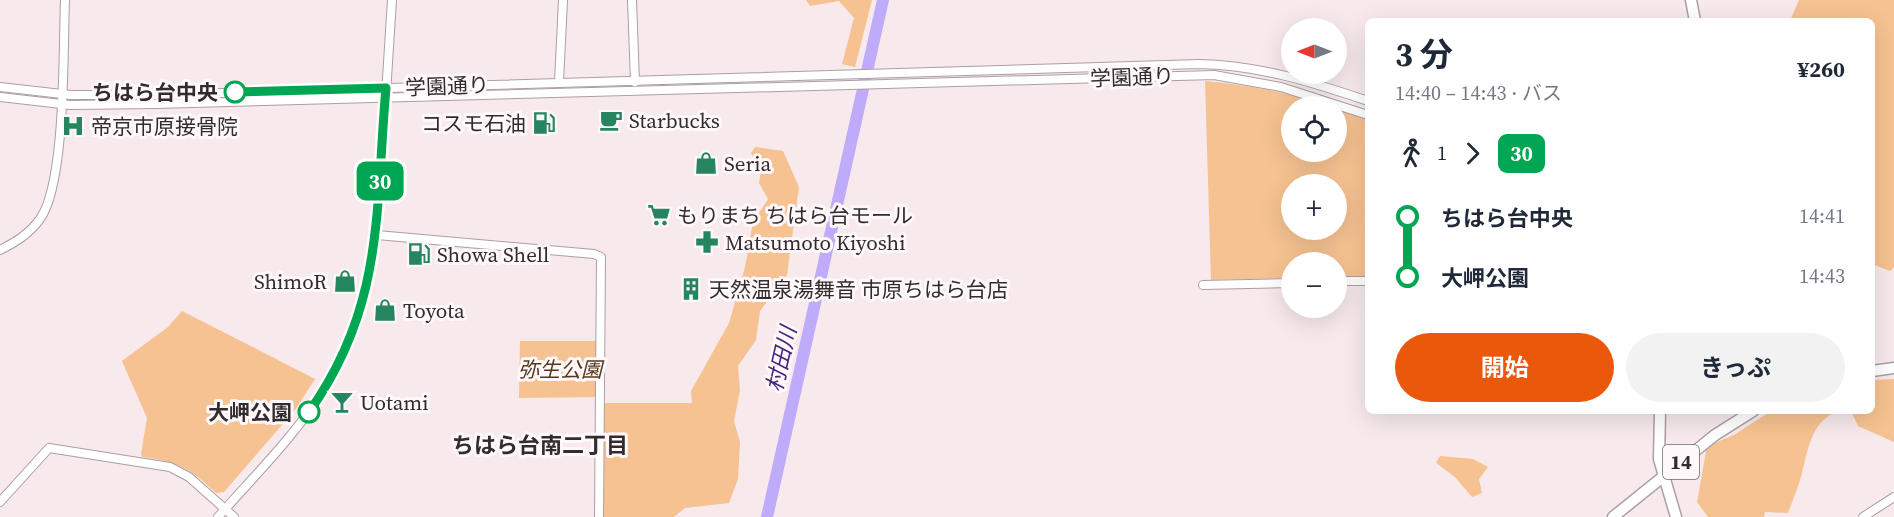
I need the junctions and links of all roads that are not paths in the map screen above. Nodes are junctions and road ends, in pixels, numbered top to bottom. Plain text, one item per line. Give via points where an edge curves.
1 (65, 0) edge
2 (392, 0) edge
3 (563, 0) edge
4 (632, 0) edge
5 (1691, 0) edge
6 (1694, 18) edge
7 (635, 80) junction
8 (559, 82) junction
9 (0, 87) edge
10 (386, 88) junction
11 (636, 90) junction
12 (61, 95) junction
13 (0, 97) edge
14 (385, 98) junction
15 (1365, 100) edge
16 (60, 105) junction
17 (1365, 114) edge
18 (377, 235) junction
19 (0, 250) edge
20 (1365, 281) edge
21 (1347, 282) edge
22 (1281, 283) edge
23 (1203, 285) dead end
24 (1894, 368) edge
25 (1875, 371) edge
26 (1660, 414) edge
27 (1748, 414) edge
28 (1663, 477) junction
29 (1894, 497) edge
30 (0, 502) edge
31 (225, 509) junction
32 (218, 517) edge
33 (234, 517) edge
34 (599, 517) edge
35 (1613, 517) edge
36 (1676, 517) edge
37 (1863, 517) edge

1 - 12 street
2 - 10 street
3 - 8 street
4 - 7 street
5 - 6 main road
7 - 8 street, 学園通り
7 - 11 street
7 - 15 street, 学園通り via 1218,64 1282,74
8 - 10 street, 学園通り
9 - 12 street, 学園通り
10 - 12 street, 学園通り
10 - 14 street
11 - 14 street, 学園通り
11 - 17 street, 学園通り via 1214,75 1281,87
12 - 16 street
13 - 16 street, 学園通り
14 - 16 street, 学園通り
14 - 18 street
16 - 19 street via 55,179 47,206 22,238
18 - 31 street via 364,298 328,382 300,424
18 - 34 street via 601,257
20 - 21 street
22 - 23 street
24 - 25 main road
26 - 28 main road via 1659,459
27 - 28 main road, 14
28 - 35 main road, 14
28 - 36 main road
29 - 37 street
30 - 31 street via 49,448 170,467 189,477
31 - 32 street
31 - 33 street

